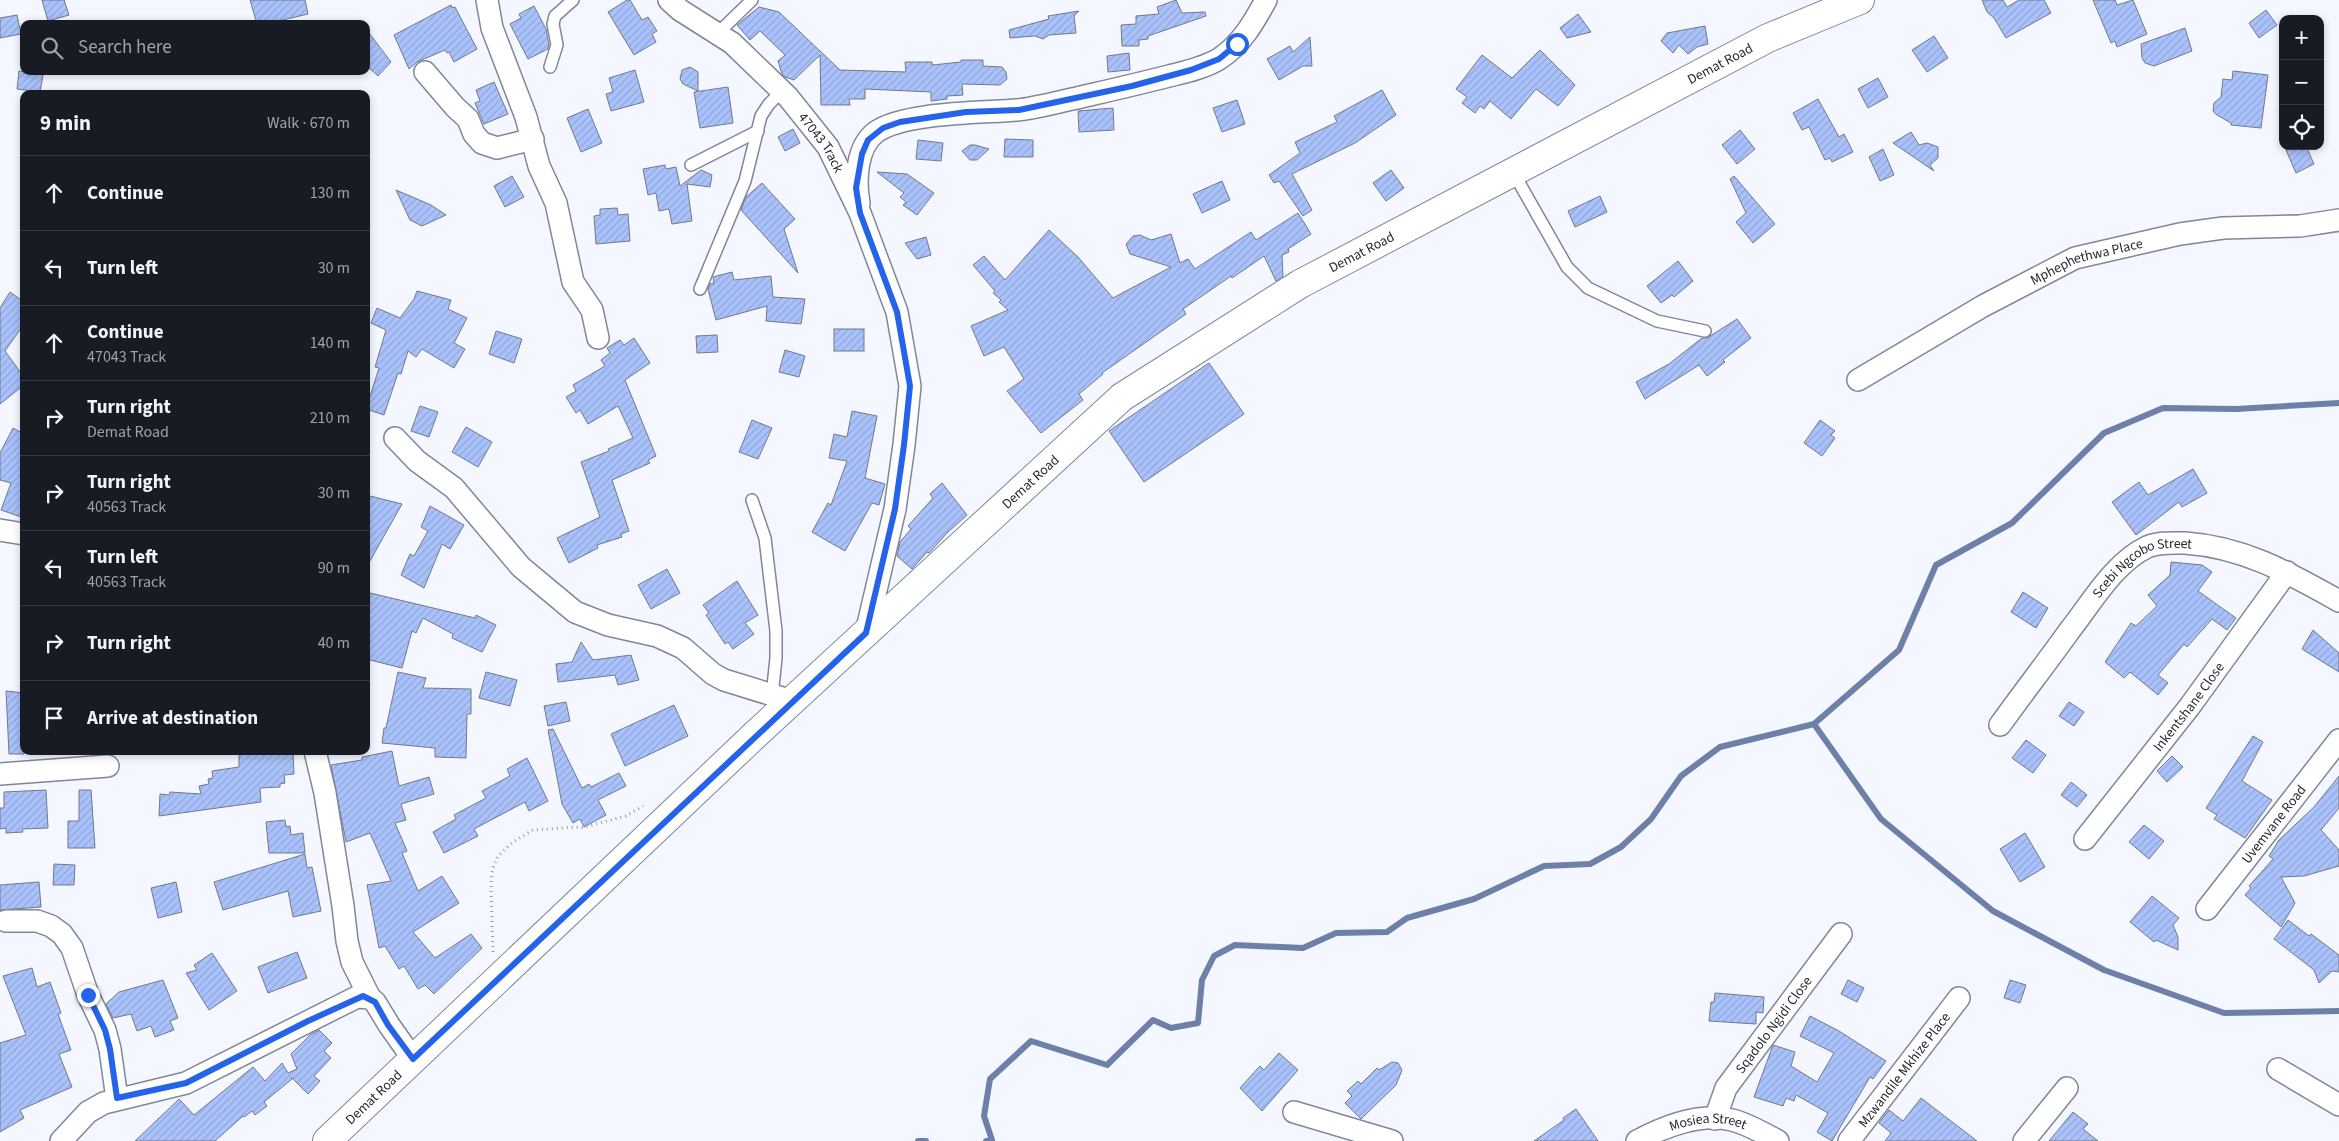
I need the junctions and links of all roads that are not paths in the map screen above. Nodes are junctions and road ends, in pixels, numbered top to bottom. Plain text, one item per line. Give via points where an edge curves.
1 (487, 0) edge
2 (573, 0) edge
3 (669, 0) edge
4 (752, 0) edge
5 (1266, 0) edge
6 (1860, 0) edge
7 (718, 34) junction
8 (550, 67) dead end
9 (426, 72) dead end
10 (782, 91) junction
11 (758, 131) junction
12 (534, 139) junction
13 (691, 165) dead end
14 (1513, 172) junction
15 (860, 213) junction
16 (2339, 220) edge
17 (700, 289) dead end
18 (1705, 331) dead end
19 (598, 338) dead end
20 (1858, 380) dead end
21 (395, 438) dead end
22 (752, 500) dead end
23 (0, 530) edge
24 (20, 533) edge
25 (2287, 572) junction
26 (2339, 601) edge
27 (866, 633) junction
28 (782, 698) junction
29 (2000, 724) dead end
30 (2339, 740) edge
31 (316, 755) edge
32 (108, 766) dead end
33 (0, 774) edge
34 (2085, 839) dead end
35 (2207, 908) dead end
36 (6, 921) dead end
37 (1841, 934) dead end
38 (370, 998) junction
39 (1959, 998) dead end
40 (413, 1059) junction
41 (2278, 1069) dead end
42 (2067, 1088) dead end
43 (117, 1098) junction
44 (2339, 1105) edge
45 (1294, 1112) dead end
46 (1715, 1119) junction
47 (61, 1141) edge
48 (327, 1141) edge
49 (1392, 1141) edge
50 (1637, 1141) edge
51 (1778, 1141) edge
52 (1849, 1141) edge
53 (2024, 1141) edge

1 - 12 street via 492,28
2 - 8 lane via 554,16 557,45
3 - 7 street, 47043 Track
4 - 7 lane
5 - 15 street via 1252,26 1237,44 1219,59 1191,70 1019,110 966,112 900,122 883,128 868,140 862,154 856,188
6 - 14 street, Demat Road via 1768,38
7 - 10 street, 47043 Track via 732,43
9 - 12 street via 468,119 482,143 497,148
10 - 11 lane via 761,116
10 - 15 street, 47043 Track via 828,147
11 - 13 lane
11 - 17 lane via 745,181
12 - 19 street via 540,166 556,203 573,282 592,310
14 - 18 lane via 1567,267 1588,288 1657,321
14 - 27 street, Demat Road via 1300,284 1122,397
15 - 27 street, 47043 Track via 897,312 910,386 895,509
16 - 20 street, Mphephethwa Place via 2300,226 2223,228 2180,234 2075,258 1983,306
21 - 28 street via 417,461 460,494 521,567 575,612 657,636 683,648 724,680
22 - 28 lane via 765,538
23 - 24 street
25 - 26 street, Scebi Ngcobo Street
25 - 29 street, Scebi Ngcobo Street via 2250,555 2204,544 2170,542 2149,546 2105,584
25 - 34 street, Inkentshane Close via 2190,706
27 - 28 street, Demat Road
28 - 40 street, Demat Road
30 - 35 street, Uvemvane Road
31 - 38 street via 325,793 347,941 352,962
32 - 33 street
36 - 43 street via 37,921 51,926 72,948 88,995 105,1030
37 - 46 street, Sqadolo Ngidi Close via 1726,1088
38 - 40 street
38 - 43 street via 357,997 186,1083
39 - 52 street, Mzwandile Mkhize Place
40 - 48 street, Demat Road
41 - 44 street
42 - 53 street
43 - 47 street via 88,1112
45 - 49 street
46 - 50 street, Mosiea Street via 1660,1129
46 - 51 street, Mosiea Street via 1730,1119

